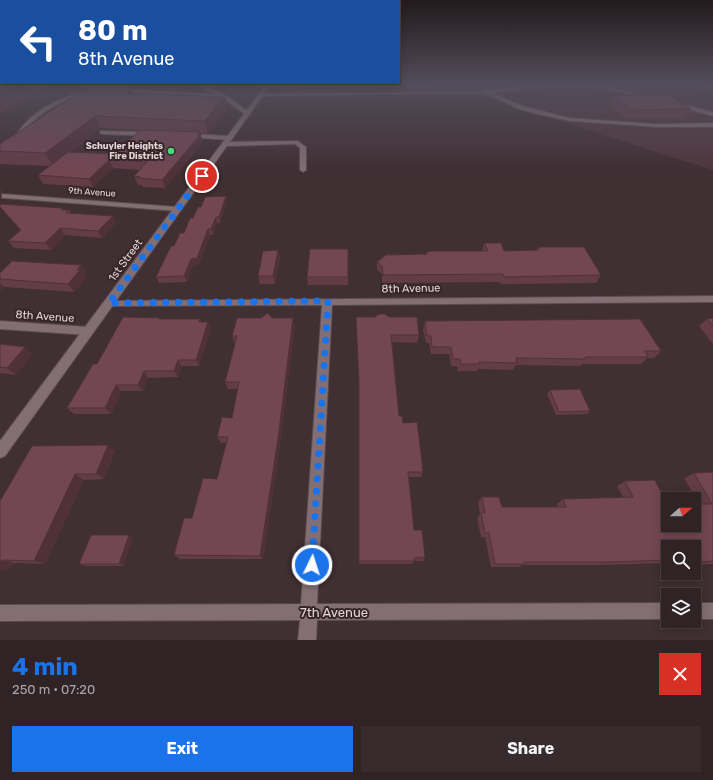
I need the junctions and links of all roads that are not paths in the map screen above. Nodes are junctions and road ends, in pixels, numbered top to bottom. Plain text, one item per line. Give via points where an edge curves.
1 (41, 113) edge
2 (538, 113) edge
3 (248, 114) edge
4 (713, 125) edge
5 (22, 132) edge
6 (102, 132) edge
7 (155, 134) edge
8 (185, 136) edge
9 (228, 141) junction
10 (303, 170) dead end
11 (5, 196) dead end
12 (177, 209) junction
13 (713, 299) edge
14 (328, 301) junction
15 (109, 303) junction
16 (0, 325) edge
17 (88, 332) junction
18 (0, 452) edge
19 (661, 611) edge
20 (701, 611) edge
21 (713, 611) edge
22 (309, 612) junction
23 (0, 613) edge
24 (307, 640) edge

1 - 5 street
2 - 4 street via 563,119 649,126
3 - 9 street, 1st Street
6 - 7 street
8 - 9 street
9 - 10 street via 296,142 303,147
9 - 12 street, 1st Street
11 - 12 street, 9th Avenue
12 - 15 street, 1st Street
13 - 14 street, 8th Avenue
14 - 15 street, 8th Avenue
14 - 22 street
15 - 17 street, 1st Street
16 - 17 street, 8th Avenue
17 - 18 street, 1st Street
19 - 22 street, 7th Avenue
20 - 21 street
22 - 23 street, 7th Avenue
22 - 24 street

